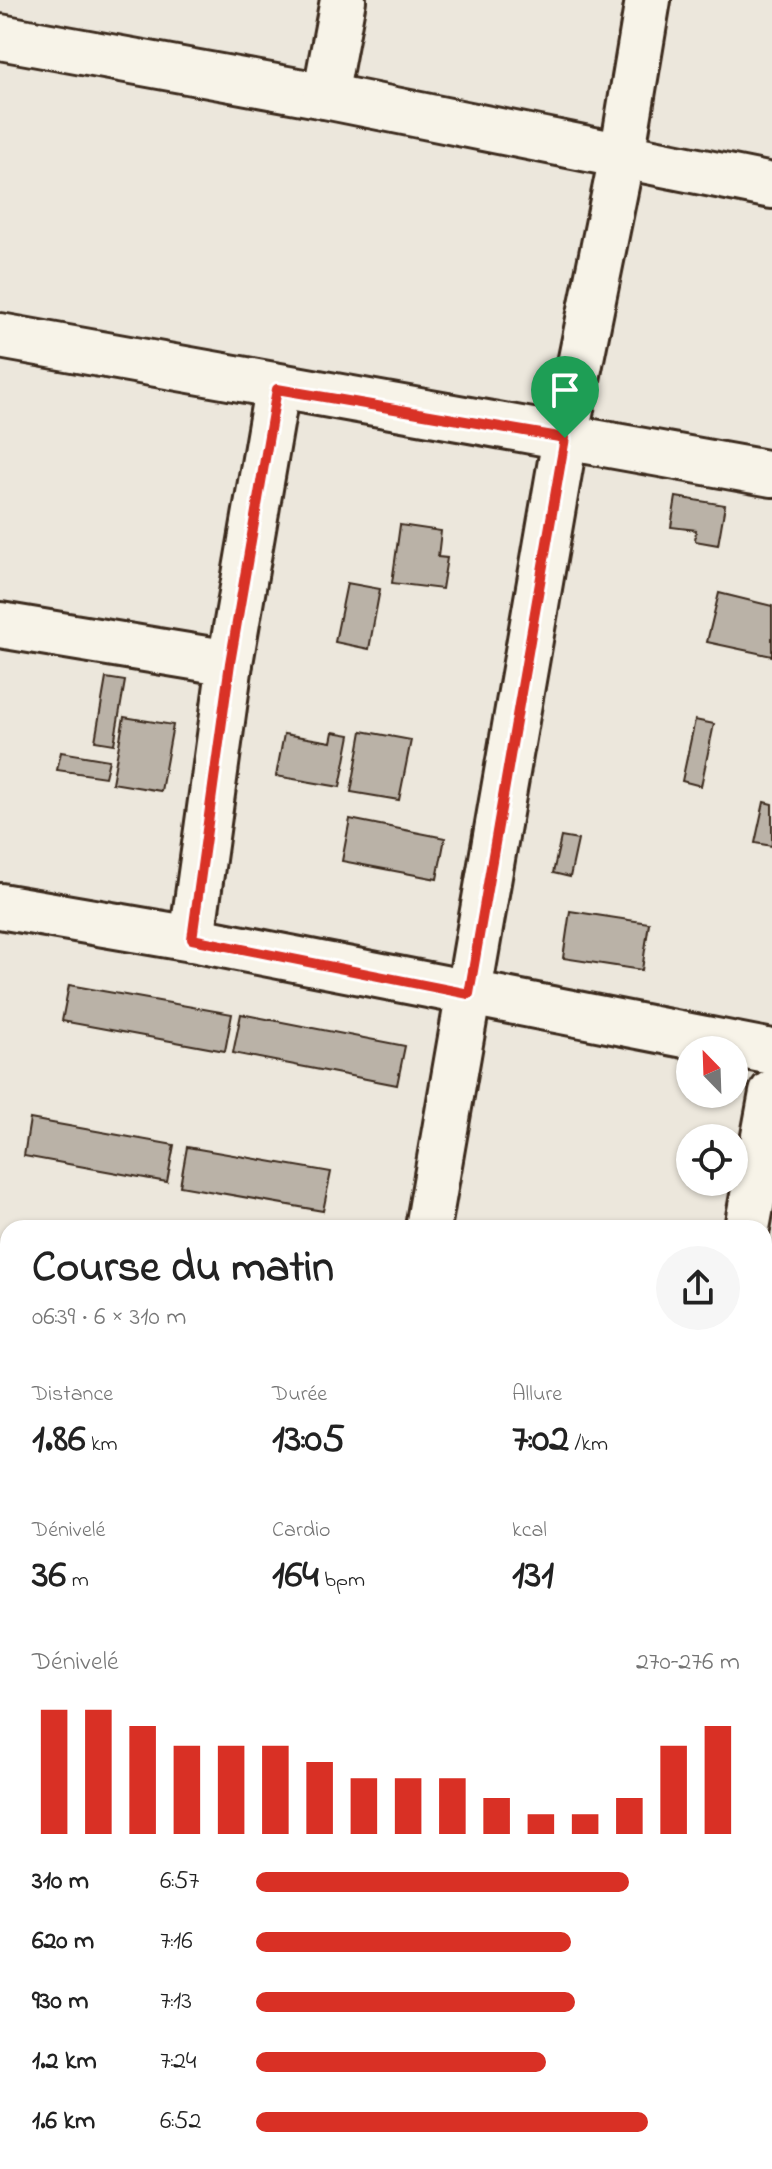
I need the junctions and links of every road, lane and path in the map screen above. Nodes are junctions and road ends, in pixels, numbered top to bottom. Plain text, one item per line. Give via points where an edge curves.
1 (343, 0) edge
2 (648, 0) edge
3 (0, 37) edge
4 (325, 96) junction
5 (622, 156) junction
6 (772, 186) edge
7 (0, 336) edge
8 (277, 389) junction
9 (565, 438) junction
10 (772, 474) edge
11 (0, 625) edge
12 (230, 663) junction
13 (0, 906) edge
14 (192, 939) junction
15 (469, 994) junction
16 (772, 1052) edge
17 (772, 1093) edge
18 (429, 1220) edge
19 (748, 1220) edge

1 - 4 street
2 - 5 street
3 - 4 street
4 - 5 street
5 - 6 street
5 - 9 street
7 - 8 street
8 - 9 street
8 - 12 street
9 - 10 street
9 - 15 street
11 - 12 street
12 - 14 street
13 - 14 street
14 - 15 street
15 - 16 street
15 - 18 street
17 - 19 street

